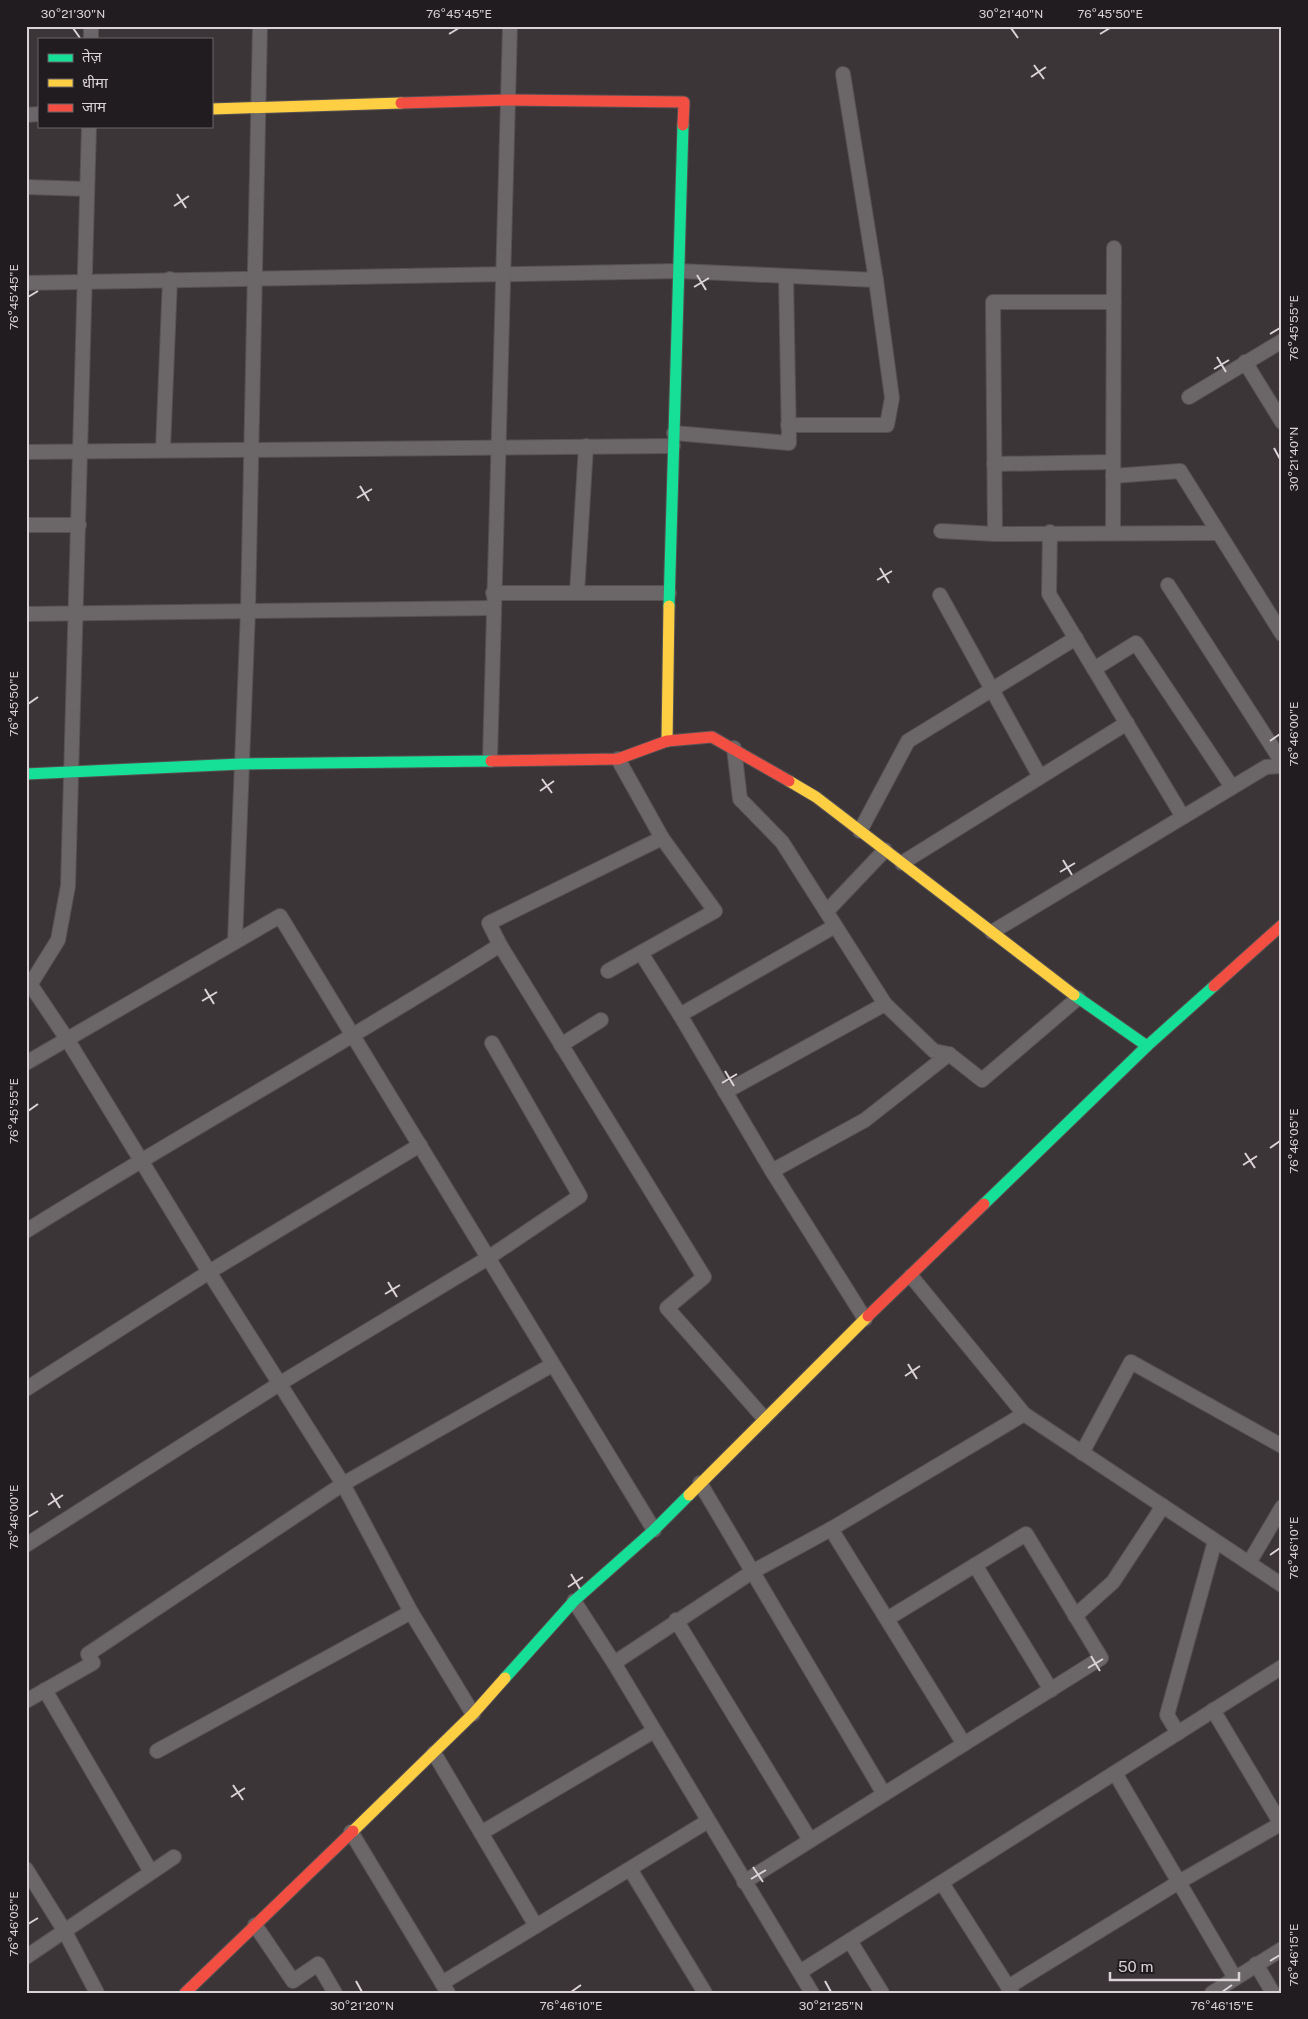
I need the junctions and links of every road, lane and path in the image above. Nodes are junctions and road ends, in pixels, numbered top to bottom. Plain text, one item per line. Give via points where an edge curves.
1 (260, 26) edge
2 (510, 26) edge
3 (843, 74) dead end
4 (508, 100) junction
5 (259, 107) junction
6 (212, 109) edge
7 (89, 128) edge
8 (26, 187) edge
9 (87, 189) junction
10 (1114, 248) dead end
11 (678, 271) junction
12 (502, 274) junction
13 (786, 276) junction
14 (256, 278) junction
15 (170, 279) junction
16 (876, 280) junction
17 (85, 281) junction
18 (26, 283) edge
19 (1114, 302) junction
20 (1282, 341) edge
21 (1245, 362) junction
22 (1189, 397) dead end
23 (1282, 422) edge
24 (788, 425) junction
25 (674, 440) junction
26 (586, 446) junction
27 (497, 447) junction
28 (252, 449) junction
29 (81, 450) junction
30 (163, 450) junction
31 (26, 452) edge
32 (1113, 462) junction
33 (994, 464) junction
34 (1113, 476) junction
35 (26, 525) edge
36 (79, 525) junction
37 (941, 531) dead end
38 (1050, 532) junction
39 (1113, 532) junction
40 (1218, 533) junction
41 (995, 534) junction
42 (1168, 585) dead end
43 (493, 593) junction
44 (576, 593) junction
45 (669, 593) junction
46 (940, 595) dead end
47 (493, 608) junction
48 (248, 610) junction
49 (76, 612) junction
50 (26, 614) edge
51 (1282, 634) edge
52 (1076, 638) junction
53 (1094, 669) junction
54 (992, 690) junction
55 (1127, 723) junction
56 (667, 741) junction
57 (734, 748) junction
58 (618, 759) junction
59 (490, 760) junction
60 (1282, 762) edge
61 (242, 764) junction
62 (1282, 766) edge
63 (71, 772) junction
64 (26, 774) edge
65 (1040, 777) junction
66 (1232, 788) junction
67 (1183, 817) junction
68 (860, 831) junction
69 (662, 838) junction
70 (885, 850) junction
71 (902, 863) junction
72 (827, 912) junction
73 (1282, 925) edge
74 (835, 926) junction
75 (992, 932) junction
76 (235, 941) junction
77 (500, 945) junction
78 (640, 953) junction
79 (608, 971) dead end
80 (28, 981) edge
81 (1078, 998) junction
82 (885, 1004) junction
83 (680, 1015) junction
84 (601, 1020) dead end
85 (352, 1037) junction
86 (67, 1039) junction
87 (492, 1043) dead end
88 (561, 1045) junction
89 (1147, 1046) junction
90 (949, 1054) junction
91 (26, 1064) edge
92 (725, 1092) junction
93 (420, 1146) junction
94 (141, 1159) junction
95 (772, 1171) junction
96 (26, 1231) edge
97 (488, 1258) junction
98 (209, 1272) junction
99 (911, 1276) junction
100 (864, 1319) junction
101 (552, 1365) junction
102 (279, 1384) junction
103 (26, 1388) edge
104 (1024, 1414) junction
105 (764, 1418) junction
106 (1282, 1446) edge
107 (1082, 1452) junction
108 (700, 1483) junction
109 (343, 1484) junction
110 (1163, 1506) junction
111 (1282, 1507) edge
112 (831, 1529) junction
113 (654, 1530) junction
114 (1215, 1541) junction
115 (26, 1545) edge
116 (1249, 1563) junction
117 (975, 1565) junction
118 (752, 1572) junction
119 (1281, 1581) edge
120 (574, 1601) junction
121 (411, 1612) junction
122 (1075, 1616) junction
123 (887, 1619) junction
124 (676, 1620) junction
125 (614, 1663) junction
126 (1282, 1667) edge
127 (45, 1690) junction
128 (1051, 1690) junction
129 (26, 1701) edge
130 (1214, 1710) junction
131 (474, 1714) junction
132 (654, 1731) junction
133 (1178, 1733) junction
134 (964, 1744) junction
135 (157, 1751) dead end
136 (434, 1753) junction
137 (1115, 1773) junction
138 (884, 1794) junction
139 (708, 1821) junction
140 (1281, 1824) edge
141 (351, 1832) junction
142 (481, 1833) junction
143 (810, 1840) junction
144 (174, 1857) dead end
145 (26, 1869) edge
146 (630, 1869) junction
147 (151, 1872) junction
148 (744, 1882) junction
149 (942, 1882) junction
150 (1179, 1882) junction
151 (255, 1925) junction
152 (536, 1926) junction
153 (64, 1930) junction
154 (850, 1941) junction
155 (1282, 1949) edge
156 (26, 1957) edge
157 (1256, 1964) junction
158 (800, 1972) junction
159 (1235, 1978) junction
160 (445, 1988) edge
161 (1010, 1990) edge
162 (97, 1993) edge
163 (185, 1993) edge
164 (335, 1993) edge
165 (705, 1993) edge
166 (812, 1993) edge
167 (882, 1993) edge
168 (1212, 1993) edge
169 (1273, 1993) edge

1 - 5 street
2 - 4 street
3 - 16 street
4 - 5 street
4 - 11 street via 684,102
4 - 12 street
5 - 6 street
5 - 14 street
7 - 9 street
8 - 9 street
9 - 17 street
10 - 19 street
11 - 12 street
11 - 13 street
11 - 25 street
12 - 14 street
12 - 27 street
13 - 16 street
13 - 24 street
14 - 15 street
14 - 28 street
15 - 17 street
15 - 30 street
16 - 24 street via 892,398 887,424
17 - 18 street
17 - 29 street
19 - 32 street
19 - 33 street via 993,302
20 - 21 street
21 - 22 street
21 - 23 street
24 - 25 street via 789,443
25 - 26 street
25 - 45 street
26 - 27 street
26 - 44 street
27 - 28 street
27 - 43 street
28 - 30 street
28 - 48 street
29 - 30 street
29 - 31 street
29 - 36 street
32 - 33 street
32 - 34 street
33 - 41 street
34 - 39 street
34 - 40 street via 1180,471
35 - 36 street
36 - 49 street
37 - 41 street
38 - 39 street
38 - 41 street
38 - 52 street via 1049,594
39 - 40 street
40 - 51 street
42 - 60 street
43 - 44 street
43 - 47 street
44 - 45 street
45 - 56 street
46 - 54 street
47 - 48 street
47 - 59 street
48 - 49 street
48 - 61 street
49 - 50 street
49 - 63 street
52 - 53 street
52 - 54 street
53 - 55 street
53 - 66 street via 1136,643
54 - 65 street
54 - 68 street via 908,741
55 - 65 street
55 - 67 street
56 - 57 street via 712,736
56 - 58 street
57 - 68 street via 816,797
57 - 72 street via 740,799 782,842
58 - 59 street
58 - 69 street
59 - 61 street
61 - 63 street
61 - 76 street
62 - 66 street via 1266,767
63 - 64 street
63 - 80 street via 68,886 58,940
65 - 71 street
66 - 67 street
67 - 75 street
68 - 70 street
69 - 77 street via 489,923
69 - 78 street via 715,911
70 - 71 street
70 - 72 street
71 - 75 street
72 - 74 street
73 - 89 street
74 - 82 street
74 - 83 street
75 - 81 street
76 - 85 street via 280,916
76 - 86 street
77 - 85 street
77 - 88 street
78 - 79 street
78 - 83 street
80 - 86 street
81 - 89 street
81 - 90 street via 982,1080
82 - 90 street via 934,1051
82 - 92 street
83 - 92 street
84 - 88 street
85 - 93 street
85 - 94 street
86 - 91 street
86 - 94 street
87 - 97 street via 580,1196
88 - 105 street via 704,1277 667,1308
89 - 99 street
90 - 95 street via 865,1120
92 - 95 street
93 - 97 street
93 - 98 street
94 - 96 street
94 - 98 street
95 - 100 street
97 - 101 street
97 - 102 street
98 - 102 street
98 - 103 street
99 - 100 street
99 - 104 street
100 - 105 street
101 - 109 street
101 - 113 street
102 - 109 street
102 - 115 street
104 - 107 street
104 - 112 street
105 - 108 street
106 - 107 street via 1131,1362
107 - 110 street
108 - 113 street
108 - 118 street
109 - 121 street
109 - 127 street via 88,1654 93,1663
110 - 114 street
110 - 122 street via 1114,1582
111 - 116 street
112 - 118 street
112 - 123 street
113 - 120 street
114 - 116 street
114 - 133 street via 1167,1715
116 - 119 street
117 - 122 street via 1026,1534
117 - 123 street
117 - 128 street
118 - 124 street
118 - 138 street
120 - 125 street
120 - 131 street
121 - 131 street
121 - 135 street
122 - 128 street via 1101,1658
123 - 134 street
124 - 125 street
124 - 143 street
125 - 132 street
126 - 130 street
127 - 129 street
127 - 147 street
128 - 134 street
130 - 133 street
130 - 140 street
131 - 136 street
132 - 139 street
132 - 142 street
133 - 137 street
134 - 138 street
136 - 141 street
136 - 142 street
137 - 149 street
137 - 150 street
138 - 143 street
139 - 146 street
139 - 148 street
140 - 150 street
141 - 151 street
141 - 160 street
142 - 152 street
143 - 148 street
144 - 147 street
145 - 153 street
146 - 152 street
146 - 165 street
147 - 153 street
148 - 158 street
149 - 154 street
149 - 161 street
150 - 159 street
150 - 161 street
151 - 163 street
151 - 164 street via 293,1981 318,1964
152 - 160 street
153 - 156 street
153 - 162 street
154 - 158 street
154 - 167 street
155 - 157 street
157 - 159 street
157 - 169 street
158 - 166 street
159 - 168 street

